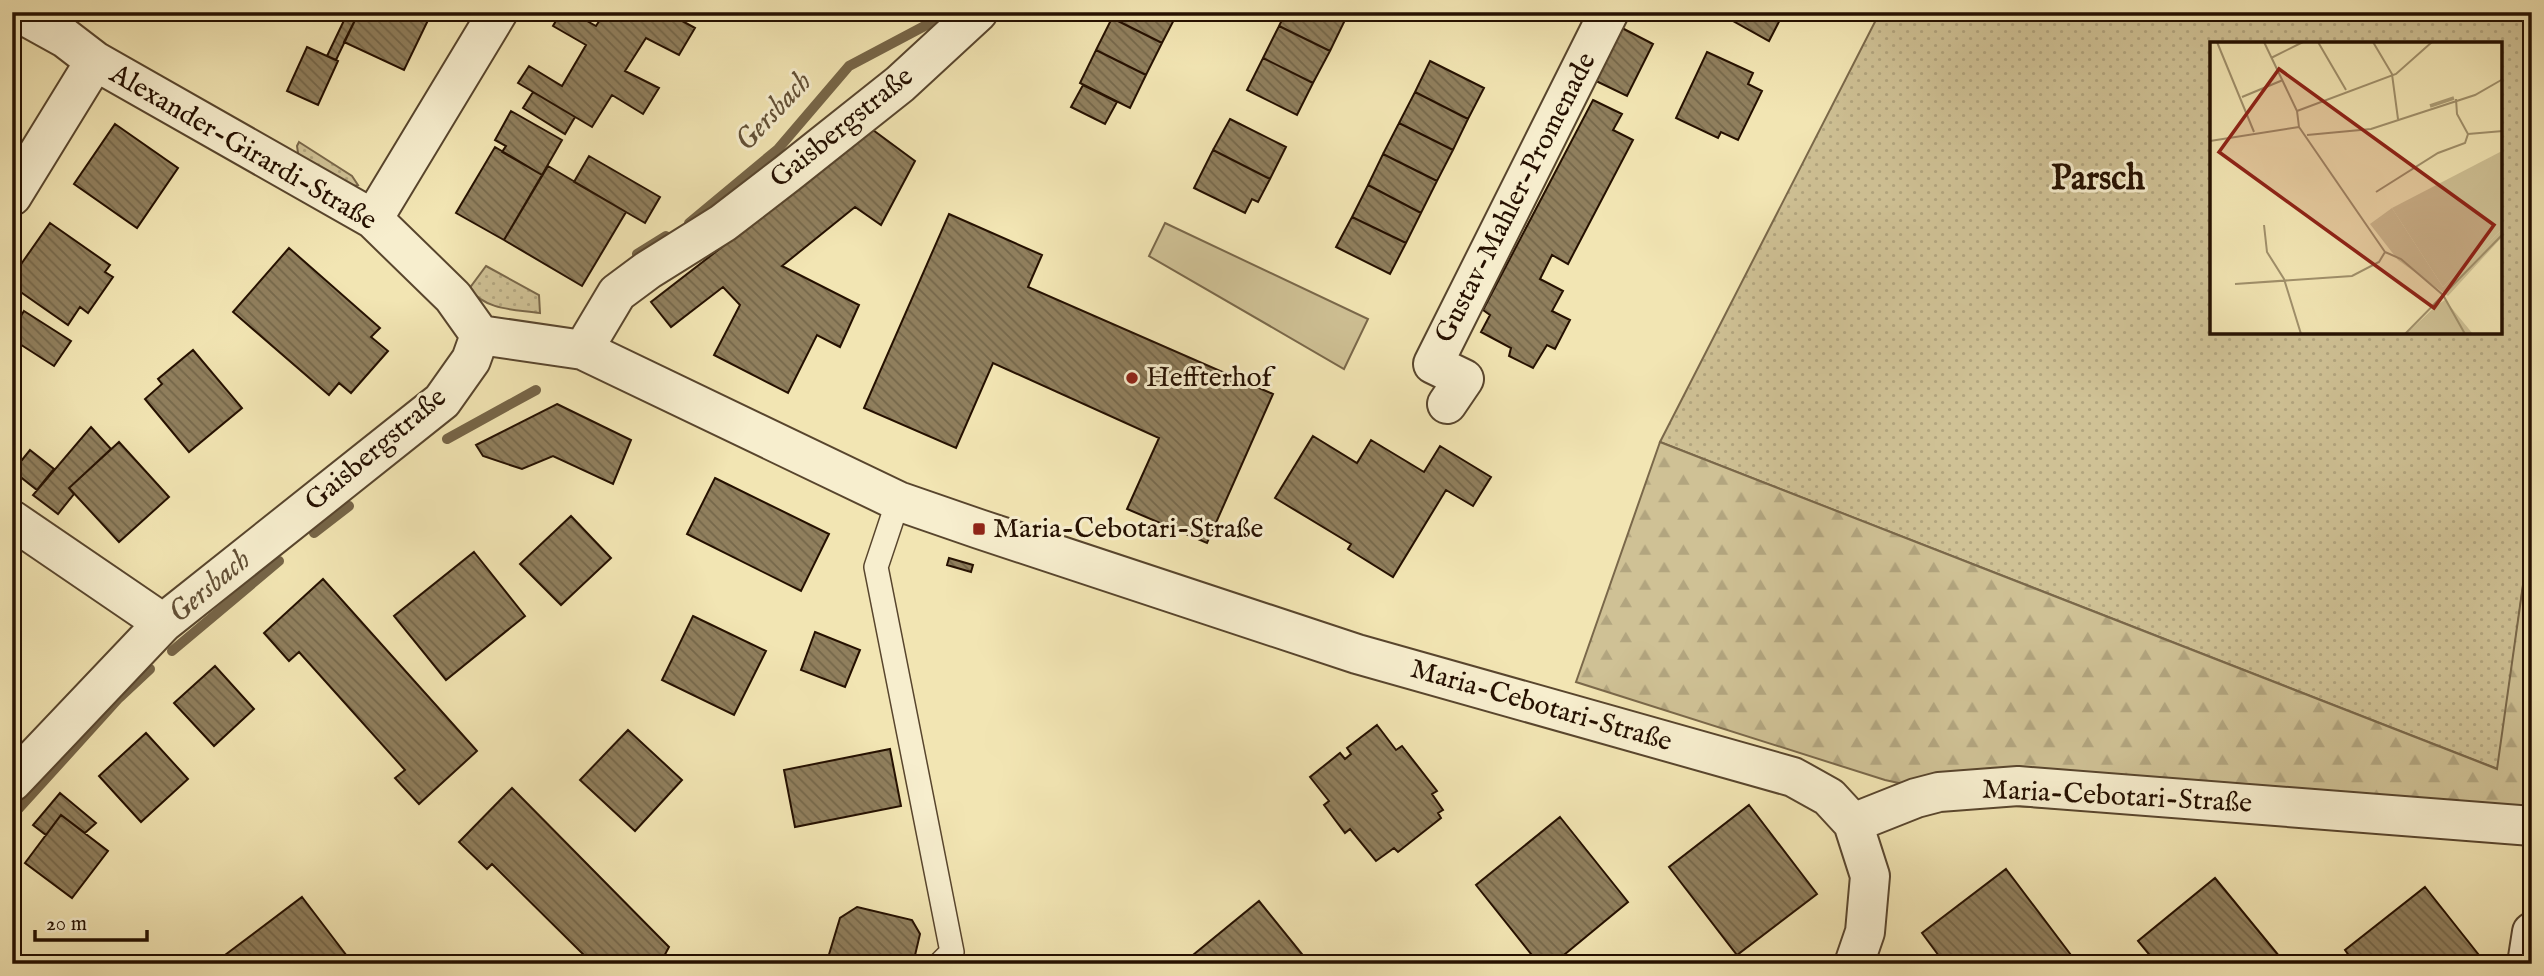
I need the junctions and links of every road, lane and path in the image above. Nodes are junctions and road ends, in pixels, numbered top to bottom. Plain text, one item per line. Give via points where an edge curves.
1 (18, 12) edge
2 (498, 12) edge
3 (978, 12) edge
4 (1609, 12) edge
5 (95, 61) junction
6 (12, 196) edge
7 (373, 219) junction
8 (480, 335) junction
9 (583, 350) junction
10 (1447, 404) dead end
11 (898, 501) junction
12 (12, 520) edge
13 (163, 623) junction
14 (12, 782) edge
15 (1853, 823) junction
16 (2532, 825) edge
17 (2532, 932) edge
18 (940, 964) edge
19 (1854, 964) edge
20 (2527, 964) edge

1 - 5 street, Alexander-Girardi-Straße via 65,37
2 - 7 street
3 - 9 street, Gaisbergstraße via 900,84 788,173 723,223 617,293
4 - 10 street, Gustav-Mahler-Promenade via 1433,364 1464,379
5 - 6 street
5 - 7 street, Alexander-Girardi-Straße
7 - 8 street, Alexander-Girardi-Straße via 453,297
8 - 9 street
8 - 13 street, Gaisbergstraße via 471,360 442,401
9 - 11 street, Maria-Cebotari-Straße
11 - 15 street, Maria-Cebotari-Straße via 1357,654 1793,777 1829,797
11 - 18 lane via 876,567 952,952
12 - 13 street
13 - 14 street, Gaisbergstraße
15 - 16 street, Maria-Cebotari-Straße via 1939,792 2018,786
15 - 19 street via 1870,876 1865,932
17 - 20 street

